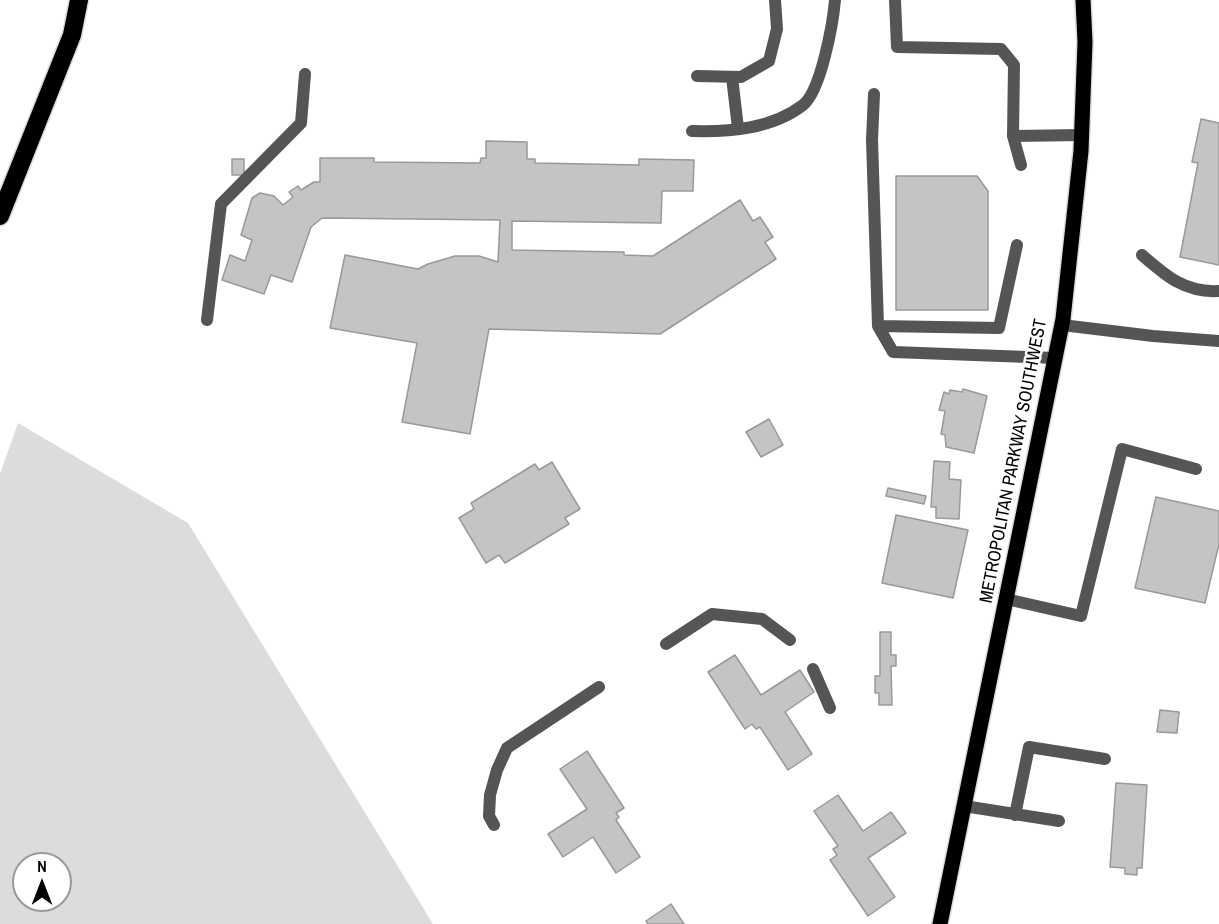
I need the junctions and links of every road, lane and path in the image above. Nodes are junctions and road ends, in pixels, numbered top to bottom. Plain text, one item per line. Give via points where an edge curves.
1 (79, 0) edge
2 (775, 0) edge
3 (835, 0) edge
4 (896, 0) edge
5 (1083, 0) edge
6 (304, 74) dead end
7 (696, 76) dead end
8 (732, 77) junction
9 (874, 94) dead end
10 (738, 128) junction
11 (692, 131) dead end
12 (1082, 135) junction
13 (1013, 136) junction
14 (1021, 165) dead end
15 (0, 216) edge
16 (1017, 245) dead end
17 (1142, 255) dead end
18 (1219, 291) edge
19 (207, 320) dead end
20 (1062, 325) junction
21 (878, 326) junction
22 (1219, 341) edge
23 (1055, 358) junction
24 (1197, 469) dead end
25 (1006, 599) junction
26 (790, 640) dead end
27 (666, 644) dead end
28 (813, 669) dead end
29 (600, 687) dead end
30 (830, 708) dead end
31 (1105, 759) dead end
32 (964, 806) junction
33 (1015, 814) junction
34 (1059, 821) dead end
35 (494, 825) dead end
36 (940, 924) edge

1 - 15 highway via 72,35
2 - 8 lane via 777,28 768,61 741,77
3 - 10 lane via 833,23 817,80 805,104 769,124
4 - 13 lane via 897,47 1001,49 1014,65
5 - 12 main road, METROPOLITAN PARKWAY SOUTHWEST
6 - 19 lane via 301,123 221,204
7 - 8 lane
8 - 10 lane
9 - 21 lane
10 - 11 lane
12 - 13 lane
12 - 20 main road, METROPOLITAN PARKWAY SOUTHWEST
13 - 14 lane
16 - 21 lane via 999,328
17 - 18 lane via 1168,278 1203,292
20 - 22 lane
20 - 23 main road, METROPOLITAN PARKWAY SOUTHWEST
21 - 23 lane via 893,352
23 - 25 main road, METROPOLITAN PARKWAY SOUTHWEST
24 - 25 lane via 1122,449 1081,616
25 - 32 main road, METROPOLITAN PARKWAY SOUTHWEST
26 - 27 lane via 762,619 712,615
28 - 30 lane
29 - 35 lane via 507,748 490,795 489,816
31 - 33 lane via 1029,747
32 - 33 lane
32 - 36 main road, METROPOLITAN PARKWAY SOUTHWEST
33 - 34 lane

